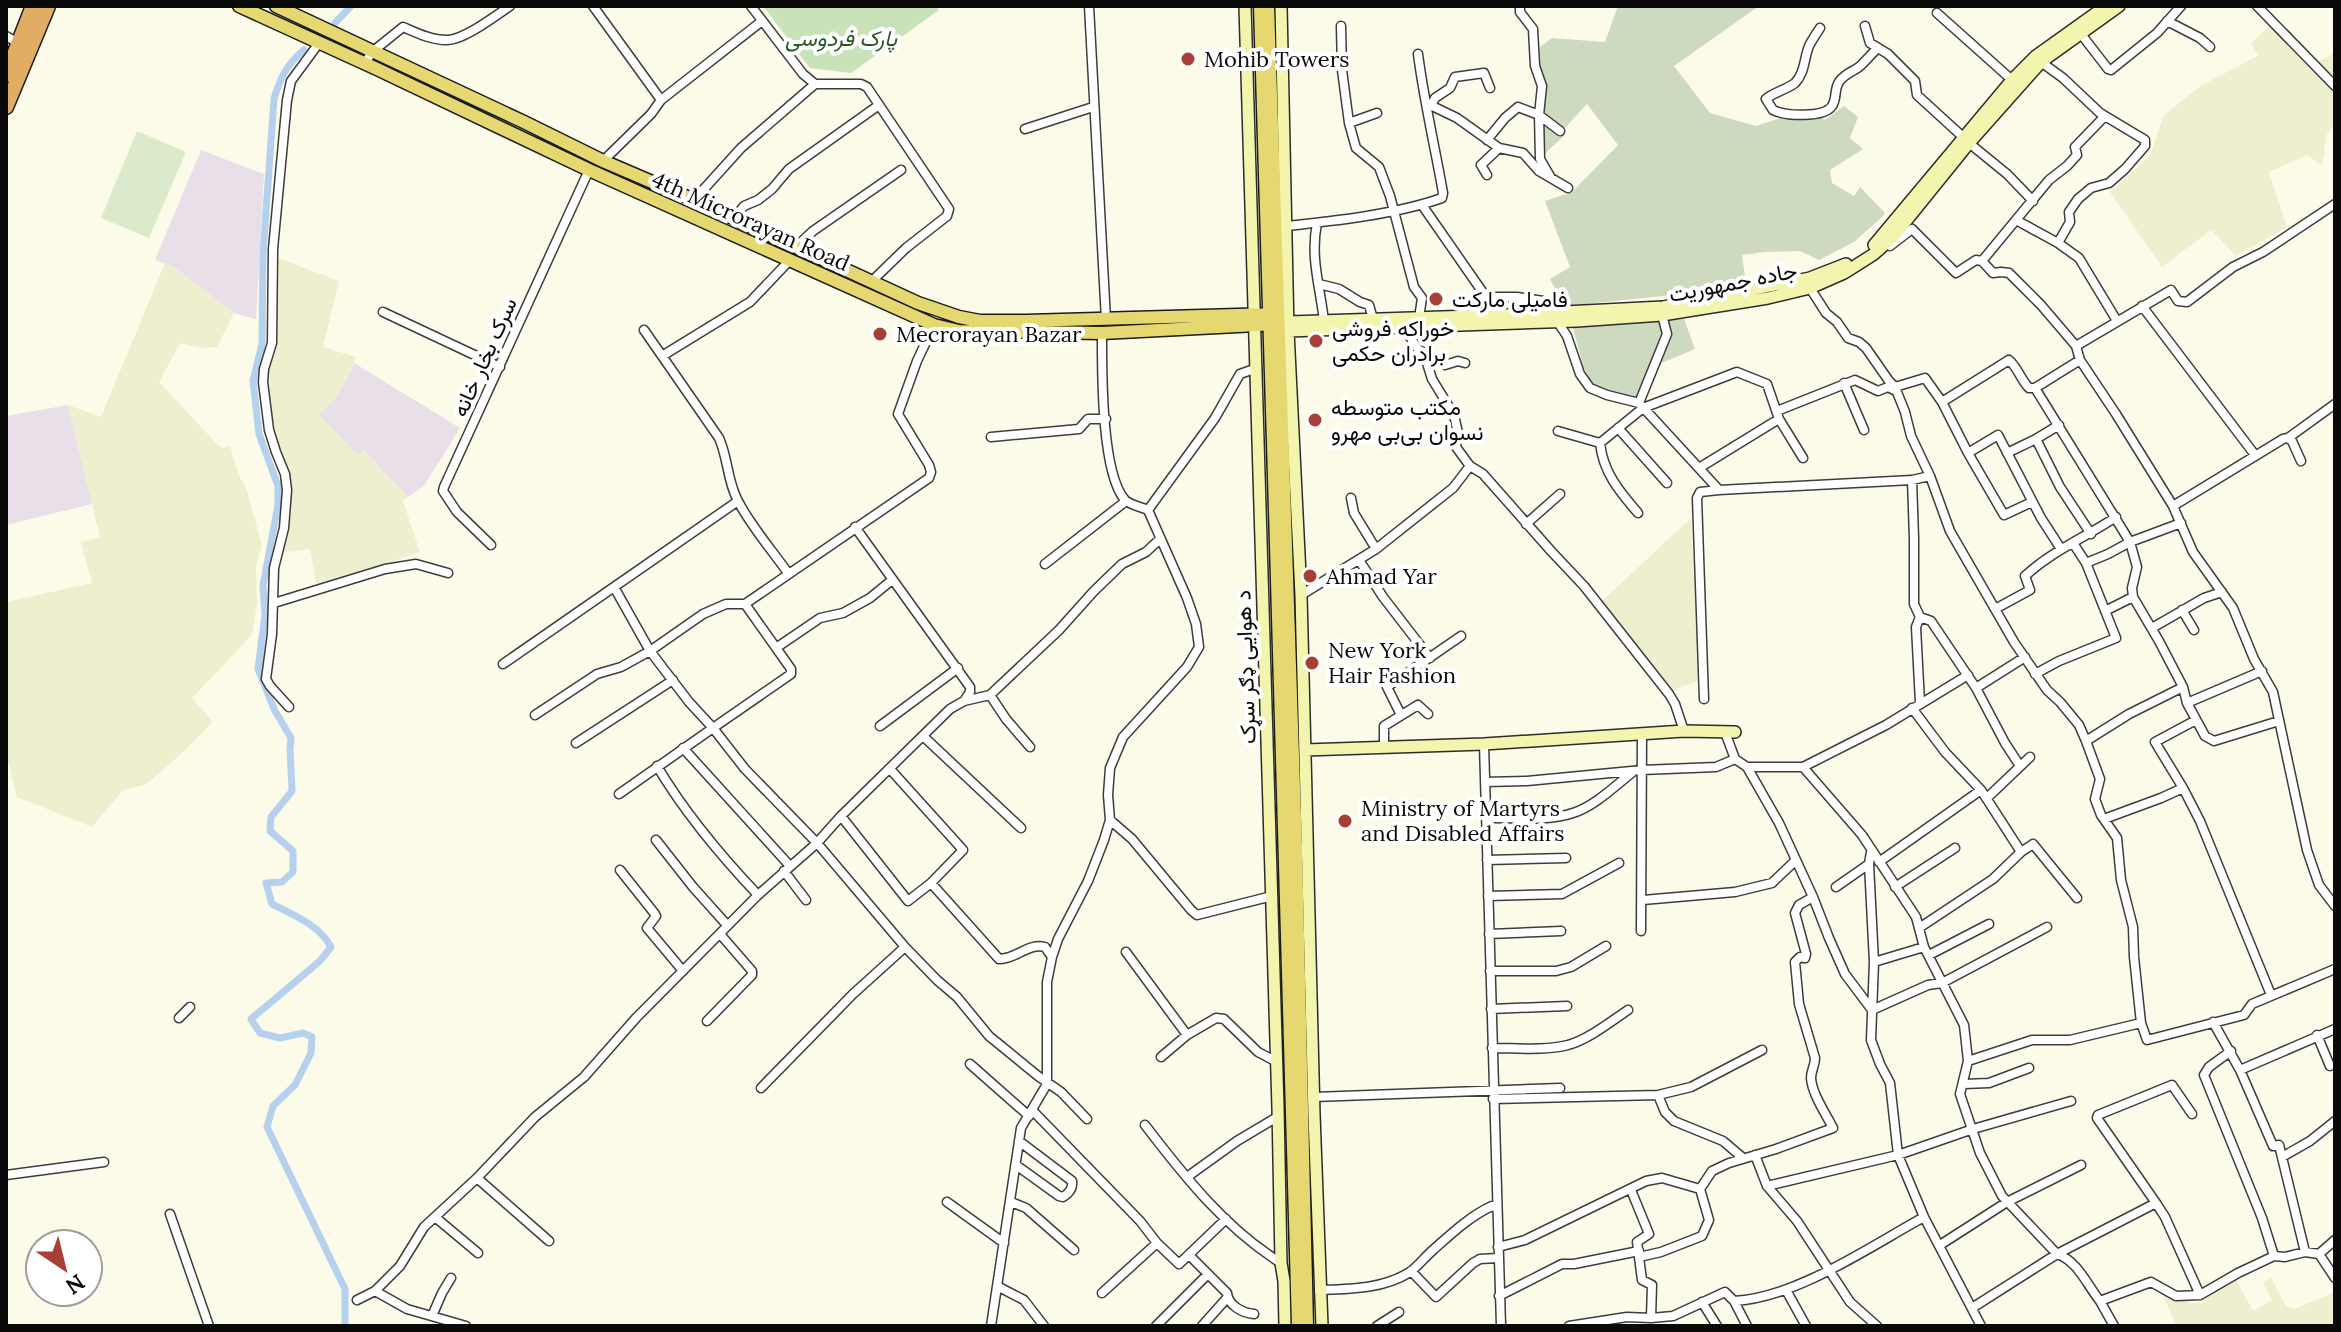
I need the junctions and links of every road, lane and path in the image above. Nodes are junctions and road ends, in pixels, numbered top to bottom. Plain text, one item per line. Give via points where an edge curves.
1 (33, 6) edge
2 (48, 6) edge
3 (239, 6) edge
4 (276, 6) edge
5 (510, 6) edge
6 (593, 6) edge
7 (751, 6) edge
8 (1089, 6) edge
9 (1245, 6) edge
10 (1260, 6) edge
11 (1268, 6) edge
12 (1281, 6) edge
13 (1520, 6) edge
14 (2106, 6) edge
15 (2119, 6) edge
16 (2181, 6) edge
17 (2257, 6) edge
18 (1937, 13) dead end
19 (762, 21) junction
20 (2167, 21) junction
21 (1341, 26) dead end
22 (1865, 26) dead end
23 (1820, 28) dead end
24 (2081, 34) junction
25 (12, 39) edge
26 (319, 43) junction
27 (2210, 47) dead end
28 (1877, 49) junction
29 (1418, 54) dead end
30 (368, 58) junction
31 (2041, 62) junction
32 (6, 75) edge
33 (2012, 80) junction
34 (815, 84) junction
35 (2335, 86) edge
36 (1490, 88) dead end
37 (661, 100) junction
38 (879, 105) junction
39 (1428, 105) junction
40 (6, 107) edge
41 (1093, 107) junction
42 (1377, 113) dead end
43 (1539, 115) junction
44 (2105, 116) junction
45 (1349, 123) junction
46 (1025, 129) dead end
47 (1560, 131) dead end
48 (1487, 140) junction
49 (1966, 140) junction
50 (1499, 148) junction
51 (603, 161) junction
52 (589, 170) junction
53 (901, 170) dead end
54 (1487, 175) dead end
55 (1551, 178) junction
56 (1568, 188) dead end
57 (694, 200) junction
58 (2033, 201) junction
59 (2335, 204) edge
60 (1422, 205) junction
61 (1393, 210) junction
62 (733, 219) junction
63 (2016, 220) junction
64 (1317, 223) junction
65 (1287, 226) junction
66 (2058, 243) junction
67 (792, 245) junction
68 (1881, 248) junction
69 (786, 258) junction
70 (1982, 261) junction
71 (871, 282) junction
72 (1319, 284) junction
73 (1810, 288) junction
74 (1486, 297) junction
75 (2142, 306) junction
76 (383, 312) dead end
77 (1471, 315) junction
78 (1662, 315) junction
79 (1559, 317) junction
80 (1419, 318) junction
81 (1373, 319) junction
82 (1106, 320) junction
83 (1272, 321) junction
84 (1324, 321) junction
85 (2117, 321) junction
86 (934, 325) junction
87 (1403, 326) junction
88 (1026, 327) junction
89 (644, 330) dead end
90 (1102, 333) junction
91 (2076, 346) junction
92 (1415, 347) junction
93 (662, 356) junction
94 (2080, 360) junction
95 (1465, 363) dead end
96 (500, 367) junction
97 (1257, 368) junction
98 (1844, 383) junction
99 (2035, 388) junction
100 (1896, 389) junction
101 (1942, 402) junction
102 (1641, 405) junction
103 (2334, 408) edge
104 (1778, 415) junction
105 (1106, 419) junction
106 (2059, 425) junction
107 (1618, 428) junction
108 (1864, 430) dead end
109 (1558, 431) dead end
110 (991, 437) dead end
111 (2288, 438) junction
112 (2036, 439) junction
113 (1600, 443) junction
114 (1968, 453) junction
115 (2007, 453) junction
116 (2255, 455) junction
117 (1803, 458) dead end
118 (2301, 461) dead end
119 (1470, 466) junction
120 (1699, 468) junction
121 (1930, 476) junction
122 (1912, 480) junction
123 (1667, 483) dead end
124 (1719, 490) junction
125 (1560, 494) dead end
126 (1351, 498) dead end
127 (738, 501) junction
128 (1126, 501) junction
129 (2032, 502) junction
130 (2173, 506) junction
131 (1148, 510) junction
132 (1638, 513) dead end
133 (2116, 517) junction
134 (2181, 523) junction
135 (1526, 524) junction
136 (855, 527) junction
137 (2091, 534) junction
138 (1160, 539) junction
139 (2130, 542) junction
140 (2073, 543) junction
141 (491, 545) dead end
142 (1376, 549) junction
143 (2061, 549) junction
144 (1359, 560) junction
145 (2086, 563) junction
146 (1045, 564) dead end
147 (448, 573) dead end
148 (788, 573) junction
149 (892, 580) junction
150 (614, 587) junction
151 (2222, 592) junction
152 (1301, 595) junction
153 (2133, 597) junction
154 (274, 603) junction
155 (745, 604) junction
156 (1995, 609) junction
157 (2182, 610) junction
158 (2105, 611) junction
159 (1920, 617) junction
160 (2152, 628) junction
161 (2194, 630) dead end
162 (1461, 636) dead end
163 (776, 648) junction
164 (650, 651) junction
165 (2025, 657) junction
166 (1430, 658) junction
167 (503, 664) dead end
168 (958, 668) junction
169 (2262, 671) junction
170 (2035, 674) junction
171 (1968, 675) junction
172 (673, 680) junction
173 (2183, 687) junction
174 (1976, 688) junction
175 (990, 695) junction
176 (1704, 699) dead end
177 (964, 701) junction
178 (2187, 703) junction
179 (1916, 706) junction
180 (289, 707) dead end
181 (1428, 714) dead end
182 (535, 715) dead end
183 (1401, 715) junction
184 (2196, 720) junction
185 (2279, 721) junction
186 (880, 726) dead end
187 (713, 728) junction
188 (1684, 731) junction
189 (1730, 732) joint
190 (1642, 733) junction
191 (924, 737) junction
192 (2086, 741) junction
193 (576, 743) dead end
194 (1484, 744) junction
195 (1030, 747) dead end
196 (1384, 747) junction
197 (683, 748) junction
198 (1305, 750) junction
199 (2030, 757) dead end
200 (1735, 759) junction
201 (657, 766) junction
202 (2020, 766) junction
203 (1747, 767) junction
204 (1803, 767) junction
205 (890, 769) junction
206 (1638, 770) junction
207 (1485, 782) junction
208 (2183, 788) junction
209 (619, 794) dead end
210 (1984, 794) junction
211 (841, 816) junction
212 (1486, 818) junction
213 (2104, 819) junction
214 (1110, 820) junction
215 (1021, 828) dead end
216 (656, 840) dead end
217 (817, 843) junction
218 (1955, 848) dead end
219 (2021, 852) junction
220 (1566, 858) dead end
221 (1487, 860) junction
222 (1796, 860) junction
223 (1619, 863) dead end
224 (1874, 863) junction
225 (787, 869) junction
226 (620, 870) dead end
227 (931, 883) junction
228 (1836, 887) dead end
229 (1895, 887) junction
230 (758, 895) junction
231 (1272, 896) junction
232 (1488, 896) junction
233 (1813, 897) junction
234 (2077, 898) dead end
235 (806, 900) dead end
236 (1643, 900) junction
237 (2335, 906) edge
238 (1989, 924) dead end
239 (727, 925) junction
240 (2047, 927) dead end
241 (1919, 928) junction
242 (1561, 931) dead end
243 (1641, 931) dead end
244 (720, 934) junction
245 (1489, 934) junction
246 (1606, 946) dead end
247 (905, 947) junction
248 (1927, 951) junction
249 (1126, 952) dead end
250 (1052, 957) junction
251 (1874, 962) junction
252 (2335, 969) edge
253 (683, 971) junction
254 (1490, 971) junction
255 (1942, 983) junction
256 (2271, 995) junction
257 (1567, 1006) dead end
258 (190, 1007) dead end
259 (1491, 1009) junction
260 (1628, 1010) dead end
261 (1872, 1010) junction
262 (179, 1018) dead end
263 (707, 1021) dead end
264 (2213, 1022) junction
265 (2141, 1023) junction
266 (2335, 1029) edge
267 (1187, 1035) junction
268 (2317, 1035) junction
269 (1492, 1048) junction
270 (1762, 1050) dead end
271 (2231, 1051) junction
272 (1161, 1057) dead end
273 (1968, 1061) junction
274 (1277, 1062) junction
275 (970, 1064) dead end
276 (2330, 1066) dead end
277 (2029, 1068) dead end
278 (2240, 1070) junction
279 (1047, 1084) junction
280 (1964, 1084) junction
281 (761, 1088) dead end
282 (1560, 1088) dead end
283 (1493, 1094) junction
284 (1658, 1095) junction
285 (1314, 1097) junction
286 (2071, 1101) dead end
287 (1030, 1113) junction
288 (2192, 1114) dead end
289 (1279, 1116) junction
290 (1087, 1119) dead end
291 (2335, 1121) edge
292 (1145, 1125) dead end
293 (1973, 1129) junction
294 (1019, 1141) junction
295 (1755, 1155) junction
296 (1898, 1155) junction
297 (2282, 1157) junction
298 (1743, 1158) junction
299 (104, 1162) dead end
300 (1016, 1165) junction
301 (2081, 1165) dead end
302 (6, 1175) edge
303 (1187, 1177) junction
304 (477, 1178) junction
305 (1767, 1186) junction
306 (1700, 1189) junction
307 (1631, 1190) junction
308 (947, 1202) dead end
309 (1011, 1202) junction
310 (2007, 1202) junction
311 (2156, 1203) junction
312 (1497, 1207) junction
313 (170, 1214) dead end
314 (435, 1217) junction
315 (1924, 1217) junction
316 (1226, 1219) junction
317 (2335, 1240) edge
318 (549, 1241) dead end
319 (1004, 1243) junction
320 (1157, 1243) junction
321 (1940, 1245) junction
322 (1498, 1247) junction
323 (1074, 1250) dead end
324 (2305, 1252) junction
325 (478, 1253) dead end
326 (1639, 1254) junction
327 (2057, 1254) junction
328 (2319, 1254) junction
329 (1189, 1255) junction
330 (2274, 1256) junction
331 (1498, 1258) junction
332 (1281, 1263) junction
333 (1828, 1270) junction
334 (1411, 1271) junction
335 (1208, 1274) junction
336 (451, 1278) dead end
337 (2335, 1278) edge
338 (997, 1286) junction
339 (1319, 1290) junction
340 (1786, 1290) junction
341 (375, 1291) junction
342 (1102, 1293) dead end
343 (2200, 1295) junction
344 (1499, 1296) junction
345 (1227, 1298) junction
346 (357, 1300) dead end
347 (1734, 1301) junction
348 (2100, 1301) junction
349 (1702, 1302) junction
350 (1972, 1308) junction
351 (1399, 1312) dead end
352 (1254, 1314) dead end
353 (432, 1316) junction
354 (1651, 1318) junction
355 (209, 1326) edge
356 (466, 1326) edge
357 (991, 1326) edge
358 (1044, 1326) edge
359 (1156, 1326) edge
360 (1202, 1326) edge
361 (1285, 1326) edge
362 (1298, 1326) edge
363 (1307, 1326) edge
364 (1322, 1326) edge
365 (1377, 1326) edge
366 (1501, 1326) edge
367 (1569, 1326) edge
368 (1580, 1326) edge
369 (1717, 1326) edge
370 (1747, 1326) edge
371 (1806, 1326) edge
372 (1877, 1326) edge
373 (1981, 1326) edge
374 (2114, 1326) edge

1 - 25 highway
2 - 40 highway
3 - 26 main road, 4th Microrayan Road
4 - 30 main road, 4th Microrayan Road
5 - 30 street via 451,41 403,27
6 - 37 street
7 - 19 street
8 - 41 street
9 - 83 main road, د هوایی ډګر سړک
10 - 83 main road
11 - 83 main road
12 - 65 main road, د هوایی ډګر سړک
13 - 43 street via 1533,29 1542,86
14 - 33 main road, جاده جمهوریت via 2036,56
15 - 24 main road, جاده جمهوریت
16 - 20 street
17 - 35 street
18 - 33 street
19 - 34 street
19 - 37 street
20 - 24 street via 2111,70
20 - 27 street
21 - 45 street
22 - 28 street
23 - 28 street via 1800,77 1766,99 1773,110 1827,111 1835,102 1838,82
24 - 31 main road, جاده جمهوریت
25 - 32 highway
26 - 30 main road, 4th Microrayan Road
26 - 154 street via 291,81 273,249 272,343 263,382 269,430 287,490 274,568
28 - 49 street via 1915,81 1917,95
29 - 39 street
30 - 51 main road, 4th Microrayan Road via 524,122
30 - 52 main road, 4th Microrayan Road
31 - 44 street
31 - 49 main road, جاده جمهوریت
33 - 49 main road, جاده جمهوریت
34 - 38 street via 864,85
34 - 57 street via 741,148
36 - 39 street via 1484,73 1455,77 1450,88
37 - 51 street
38 - 62 street via 789,169
38 - 71 street via 949,209
39 - 48 street
39 - 60 street via 1443,196
41 - 46 street
41 - 82 street
42 - 45 street
43 - 47 street
43 - 48 street via 1518,107
43 - 55 street via 1540,159
44 - 58 street via 2075,147 2073,161
44 - 66 street via 2145,140 2145,146 2109,183 2078,199
45 - 61 street via 1356,148 1379,167
48 - 50 street
49 - 58 street
49 - 68 main road, جاده جمهوریت
49 - 79 main road, جاده جمهوریت via 1887,232 1845,264 1810,278 1663,307
50 - 54 street via 1481,165
50 - 55 street via 1523,153
51 - 57 main road, 4th Microrayan Road
52 - 69 main road, 4th Microrayan Road
52 - 96 street, سرک بخار خانه
53 - 67 street
55 - 56 street
57 - 62 main road, 4th Microrayan Road
58 - 63 street
59 - 75 street via 2187,302 2178,301 2171,290
60 - 61 street
60 - 74 street
61 - 64 street
61 - 80 street via 1414,287 1422,298
62 - 67 main road, 4th Microrayan Road
63 - 66 street
63 - 70 street
64 - 65 street
64 - 72 street via 1314,268
65 - 83 main road, د هوایی ډګر سړک
66 - 85 street via 2079,258
67 - 69 main road
67 - 71 main road, 4th Microrayan Road
68 - 70 street via 1912,229 1956,273
68 - 73 main road, جاده جمهوریت
69 - 86 main road, 4th Microrayan Road
69 - 93 street via 750,302
70 - 91 street via 1993,273 2009,273
71 - 88 main road, 4th Microrayan Road via 959,317
72 - 81 street via 1369,305
72 - 84 street
73 - 78 main road, جاده جمهوریت
73 - 100 street via 1826,313 1848,338 1866,348
74 - 77 street
74 - 79 street via 1543,301
75 - 85 street
75 - 116 street
76 - 96 street
77 - 79 main road, جاده جمهوریت
77 - 80 main road, جاده جمهوریت
78 - 79 main road, جاده جمهوریت
78 - 102 street via 1667,334
79 - 87 main road, جاده جمهوریت
79 - 102 street via 1590,388
80 - 81 main road, جاده جمهوریت
81 - 84 main road, جاده جمهوریت
82 - 83 main road, 4th Microrayan Road
82 - 88 main road, 4th Microrayan Road
83 - 84 main road, جاده جمهوریت
83 - 87 main road, جاده جمهوریت
83 - 90 main road, 4th Microrayan Road
83 - 97 main road, د هوایی ډګر سړک
83 - 152 main road, د هوایی ډګر سړک
83 - 362 main road
83 - 363 main road via 1295,832
85 - 91 street
86 - 88 main road, 4th Microrayan Road via 959,331
86 - 136 street via 898,414 929,465 929,478
87 - 92 street
88 - 90 main road, 4th Microrayan Road
89 - 93 street
90 - 105 street
91 - 94 street
92 - 95 street via 1445,365
92 - 119 street via 1454,415 1456,447
93 - 127 street via 719,438
94 - 99 street
94 - 130 street
96 - 141 street, سرک بخار خانه via 443,491
97 - 131 street via 1240,374
97 - 231 main road, د هوایی ډګر سړک
98 - 100 street via 1858,380 1878,391
98 - 104 street
98 - 108 street
99 - 101 street via 2025,384 2009,360
99 - 106 street
100 - 101 street via 1925,378
100 - 121 street
101 - 114 street
102 - 104 street via 1737,372 1767,384
102 - 107 street
102 - 120 street
103 - 111 street
104 - 117 street
104 - 120 street
105 - 110 street via 1088,419 1079,429
105 - 128 street via 1113,477
106 - 112 street
106 - 133 street
107 - 113 street
107 - 123 street
109 - 113 street
111 - 116 street
111 - 118 street
112 - 115 street
112 - 137 street
113 - 132 street via 1608,474
114 - 115 street via 1998,435
114 - 129 street via 2004,515
115 - 129 street
116 - 130 street
119 - 135 street
119 - 142 street via 1453,488
120 - 124 street
121 - 122 street
121 - 156 street via 1950,531
122 - 124 street
122 - 159 street via 1914,604
124 - 176 street via 1700,492 1697,498
125 - 135 street
126 - 142 street
127 - 148 street
127 - 150 street
128 - 131 street
128 - 146 street
129 - 143 street
130 - 134 street
131 - 138 street
133 - 137 street
133 - 139 street
134 - 139 street
134 - 151 street via 2193,552
135 - 188 street via 1584,586 1669,694
136 - 148 street
136 - 149 street
137 - 140 street
138 - 175 street via 1122,564
138 - 214 street via 1187,598 1199,647 1123,737 1110,768
139 - 145 street
139 - 153 street via 2137,567
140 - 143 street
140 - 145 street
142 - 144 street
143 - 156 street via 2025,576 2030,590
144 - 152 street
144 - 166 street
145 - 158 street
147 - 154 street via 416,564 385,569
148 - 155 street
149 - 163 street via 870,598 820,618
149 - 168 street
150 - 164 street
150 - 167 street
151 - 157 street
151 - 169 street
152 - 198 main road, د هوایی ډګر سړک
153 - 158 street
153 - 160 street
154 - 180 street via 266,679
155 - 163 street
155 - 164 street via 726,604 703,614
156 - 165 street
157 - 160 street
157 - 161 street
158 - 170 street via 2116,638
159 - 171 street via 1931,621
159 - 179 street
160 - 173 street
162 - 166 street
163 - 187 street via 791,674
164 - 172 street
164 - 182 street via 597,674
165 - 170 street
165 - 174 street
166 - 183 street via 1387,687
168 - 177 street via 970,687
168 - 186 street
169 - 178 street
169 - 185 street
170 - 192 street via 2074,718
171 - 174 street
171 - 179 street
172 - 187 street
172 - 193 street
173 - 178 street
173 - 192 street
174 - 202 street
175 - 177 street
175 - 195 street
177 - 191 street
178 - 184 street
179 - 204 street
179 - 210 street via 1945,752
181 - 183 street via 1418,705
183 - 196 street via 1384,726
184 - 185 street via 2214,741
184 - 208 street via 2155,742
185 - 237 street via 2307,850 2319,885
187 - 197 street
187 - 217 street
188 - 189 main road
188 - 190 main road
189 - 200 street
190 - 194 main road
190 - 206 street
191 - 205 street
191 - 215 street
192 - 213 street via 2100,779 2095,799
194 - 196 main road
194 - 207 street
196 - 198 main road
197 - 201 street
197 - 225 street
198 - 285 main road, د هوایی ډګر سړک
199 - 202 street
200 - 203 street
200 - 206 street via 1716,767
201 - 209 street
201 - 230 street via 717,850
202 - 210 street
203 - 204 street
203 - 222 street
204 - 224 street via 1862,835
205 - 211 street
205 - 227 street via 963,850
206 - 207 street
206 - 212 street via 1571,814
206 - 236 street
207 - 212 street
208 - 213 street
208 - 256 street via 2221,867
210 - 219 street
210 - 224 street
211 - 217 street
211 - 227 street via 908,901
212 - 221 street
213 - 265 street via 2117,838 2133,927
214 - 231 street via 1197,915
214 - 250 street
216 - 239 street
217 - 225 street
217 - 247 street
218 - 229 street
219 - 234 street via 2033,844
219 - 241 street via 1993,879
220 - 221 street
221 - 232 street
222 - 233 street
222 - 236 street via 1772,883 1735,892
223 - 232 street via 1562,894
224 - 228 street
224 - 229 street
224 - 251 street
225 - 230 street
225 - 235 street
226 - 253 street via 656,916 648,930
227 - 250 street via 999,959 1034,945 1045,947
229 - 241 street
230 - 239 street
231 - 274 main road, د هوایی ډګر سړک
232 - 245 street
233 - 261 street via 1845,974
233 - 295 street via 1795,913 1806,954 1795,962 1799,1004 1815,1058 1811,1083 1833,1128
236 - 243 street
238 - 248 street
239 - 244 street
240 - 255 street
241 - 248 street
242 - 245 street
244 - 253 street
244 - 263 street via 752,975
245 - 254 street
246 - 254 street via 1556,971
247 - 279 street via 989,1036
247 - 281 street
248 - 251 street
248 - 255 street
249 - 267 street
250 - 279 street via 1047,982
251 - 261 street
252 - 256 street
253 - 304 street via 584,1077 535,1117
254 - 259 street
255 - 261 street
255 - 273 street via 1964,1025
256 - 264 street via 2252,1004 2244,1015
257 - 259 street
258 - 262 street
259 - 269 street
260 - 269 street via 1569,1045
261 - 296 street via 1871,1040 1890,1083
264 - 265 street via 2147,1040
264 - 271 street
265 - 273 street via 2070,1040 2032,1040
266 - 268 street
267 - 272 street
267 - 274 street via 1216,1018 1224,1019 1258,1052
268 - 276 street
268 - 278 street
269 - 283 street
270 - 284 street via 1691,1087
271 - 278 street
271 - 330 street via 2204,1075
273 - 280 street
274 - 289 main road, د هوایی ډګر سړک
275 - 287 street
277 - 280 street via 1989,1083
278 - 297 street
279 - 287 street
279 - 290 street
280 - 293 street via 1961,1098
282 - 283 street
283 - 284 street
283 - 285 street
283 - 312 street
284 - 298 street via 1674,1121 1723,1141
285 - 339 main road, د هوایی ډګر سړک
286 - 293 street
287 - 294 street
287 - 320 street
288 - 311 street via 2172,1085 2098,1115
289 - 303 street
289 - 332 main road, د هوایی ډګر سړک
291 - 297 street
292 - 303 street
293 - 296 street
293 - 310 street via 1985,1166
294 - 300 street
294 - 300 street via 1073,1185 1059,1196
295 - 298 street
295 - 305 street
296 - 305 street
296 - 315 street
297 - 324 street
298 - 306 street via 1712,1171
299 - 302 street
300 - 309 street
301 - 310 street
303 - 316 street
304 - 314 street
304 - 318 street
305 - 333 street
306 - 307 street via 1662,1178
306 - 326 street via 1709,1220 1702,1236 1661,1252
307 - 322 street via 1525,1240
307 - 326 street via 1649,1234 1637,1242
308 - 319 street
309 - 319 street
309 - 323 street via 1026,1208
310 - 321 street
310 - 327 street
311 - 327 street
311 - 343 street
312 - 322 street
312 - 334 street via 1466,1221
313 - 355 street
314 - 325 street
314 - 341 street
315 - 321 street
315 - 333 street
316 - 329 street
316 - 332 street
317 - 328 street
319 - 338 street
320 - 329 street via 1179,1264
320 - 342 street
321 - 350 street
322 - 331 street
324 - 328 street
324 - 330 street
326 - 344 street via 1562,1264
326 - 354 street via 1642,1280 1652,1285
327 - 348 street via 2077,1268
327 - 350 street
328 - 337 street
329 - 335 street
330 - 343 street
331 - 334 street via 1473,1263 1436,1297
331 - 344 street
332 - 361 main road, د هوایی ډګر سړک
333 - 340 street
333 - 372 street via 1850,1302
334 - 339 street via 1371,1286
335 - 345 street
335 - 359 street
336 - 353 street
338 - 357 street
338 - 358 street via 1024,1300
339 - 364 main road, د هوایی ډګر سړک
340 - 347 street
340 - 371 street
341 - 346 street
341 - 353 street
343 - 348 street via 2176,1296 2151,1282
344 - 366 street
345 - 352 street via 1244,1313
345 - 360 street
347 - 349 street via 1721,1292
347 - 370 street
348 - 374 street
349 - 354 street via 1673,1316
349 - 369 street
350 - 373 street
351 - 365 street
353 - 356 street
354 - 368 street
367 - 368 street

